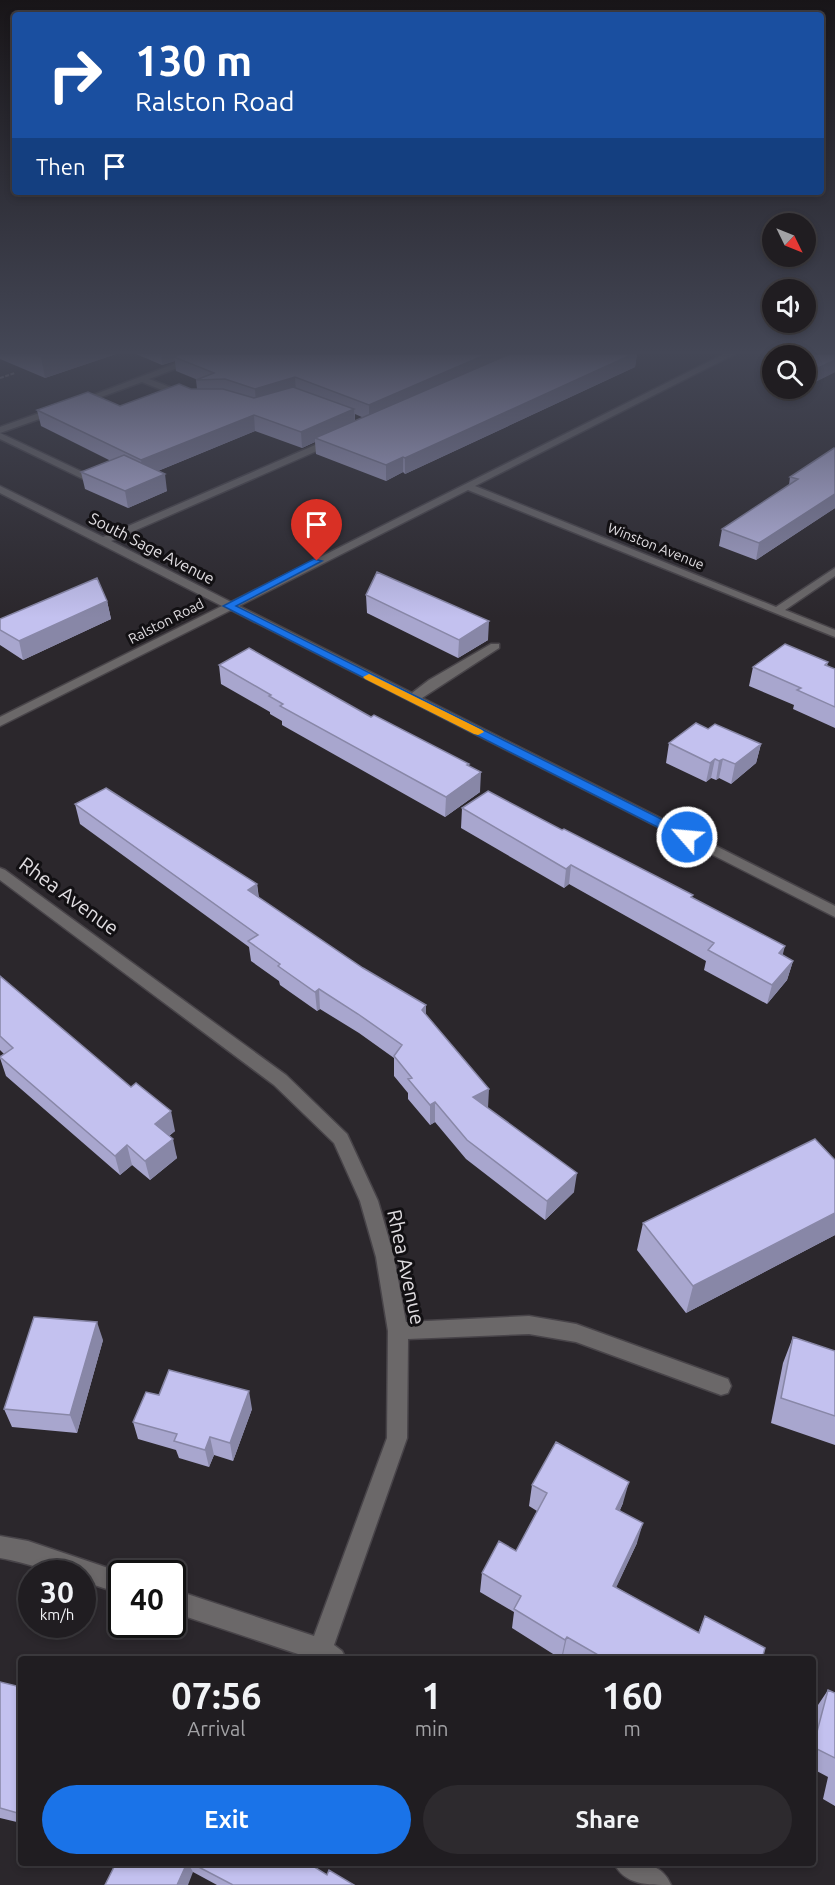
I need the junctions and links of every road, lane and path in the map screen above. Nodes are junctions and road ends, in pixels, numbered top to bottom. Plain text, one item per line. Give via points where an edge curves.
1 (13, 442) edge
2 (331, 442) edge
3 (554, 442) edge
4 (86, 477) edge
5 (466, 486) junction
6 (1, 490) edge
7 (102, 541) junction
8 (835, 571) edge
9 (228, 606) junction
10 (777, 611) junction
11 (835, 634) edge
12 (495, 646) dead end
13 (412, 699) junction
14 (0, 722) edge
15 (0, 873) edge
16 (835, 912) edge
17 (398, 1331) junction
18 (721, 1386) dead end
19 (0, 1547) edge
20 (108, 1578) edge
21 (186, 1605) edge
22 (327, 1655) edge
23 (631, 1866) edge
24 (658, 1885) edge

1 - 4 street
2 - 7 street
3 - 5 street, Ralston Road
5 - 9 street, Ralston Road
5 - 10 street, Winston Avenue
6 - 7 street, South Sage Avenue
7 - 9 street, South Sage Avenue
8 - 10 street
9 - 13 street, South Sage Avenue
9 - 14 street, Ralston Road
10 - 11 street, Winston Avenue
12 - 13 street
13 - 16 street, South Sage Avenue
15 - 17 street, Rhea Avenue via 280,1080 341,1139 369,1201 385,1257
17 - 18 street via 529,1325 576,1333
17 - 22 street, Rhea Avenue via 397,1438
19 - 20 street via 28,1552
21 - 22 street
23 - 24 street

